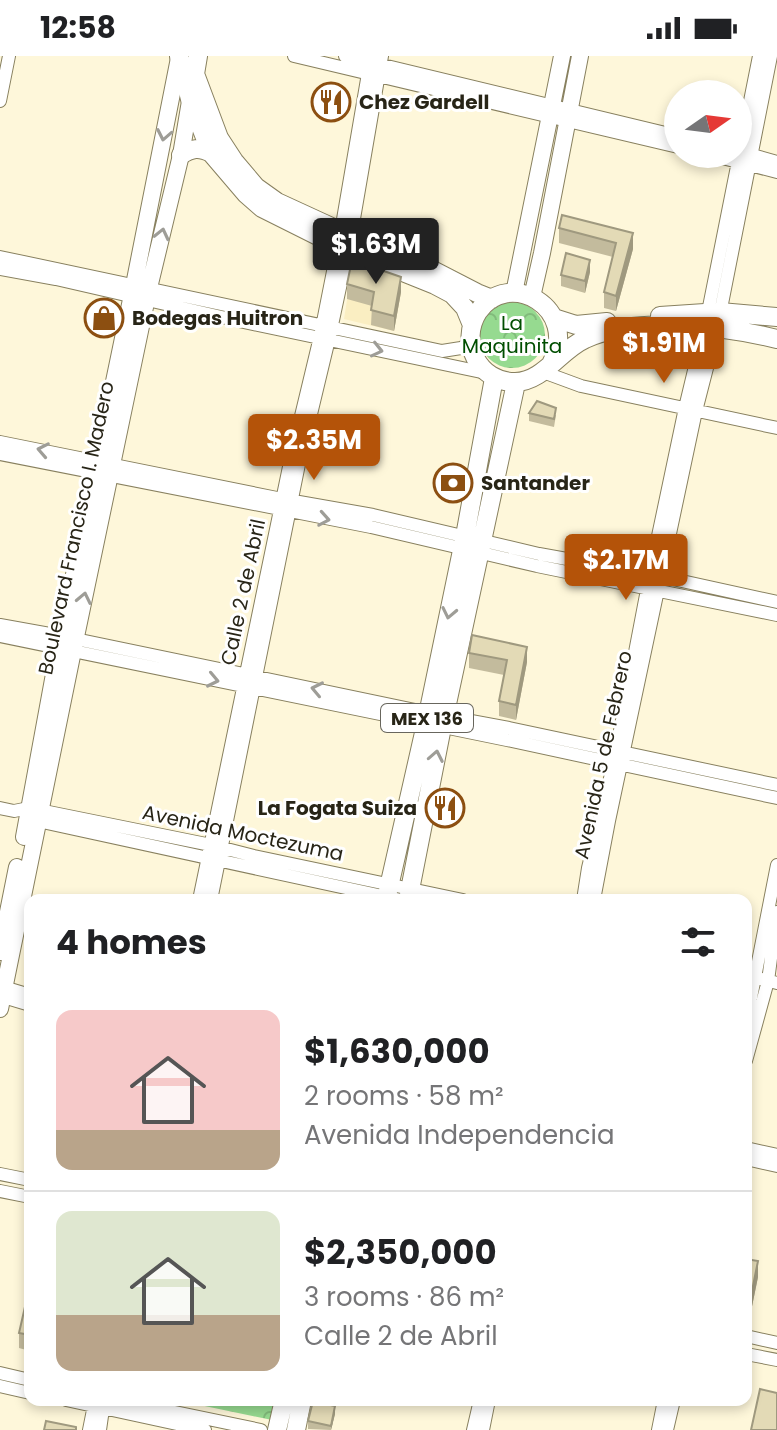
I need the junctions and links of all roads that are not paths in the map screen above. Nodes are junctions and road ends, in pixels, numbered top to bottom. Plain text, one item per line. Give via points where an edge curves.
1 (9, 56) edge
2 (294, 56) edge
3 (345, 56) edge
4 (562, 56) edge
5 (580, 56) edge
6 (759, 56) edge
7 (771, 56) edge
8 (179, 57) edge
9 (197, 65) edge
10 (374, 65) edge
11 (0, 96) edge
12 (190, 99) junction
13 (752, 100) edge
14 (552, 111) junction
15 (570, 115) junction
16 (752, 125) edge
17 (664, 137) edge
18 (211, 153) junction
19 (181, 155) junction
20 (752, 158) edge
21 (752, 161) edge
22 (777, 162) edge
23 (741, 168) edge
24 (777, 172) edge
25 (344, 240) junction
26 (0, 257) edge
27 (0, 269) edge
28 (57, 274) junction
29 (141, 292) junction
30 (523, 295) junction
31 (492, 299) junction
32 (777, 317) edge
33 (554, 318) junction
34 (712, 320) junction
35 (325, 332) junction
36 (471, 334) junction
37 (777, 339) edge
38 (547, 368) junction
39 (490, 376) junction
40 (516, 383) junction
41 (690, 410) junction
42 (777, 428) edge
43 (0, 442) edge
44 (0, 454) edge
45 (104, 468) junction
46 (286, 505) junction
47 (472, 544) junction
48 (654, 583) junction
49 (741, 601) junction
50 (777, 602) edge
51 (777, 615) edge
52 (0, 625) edge
53 (0, 636) edge
54 (67, 643) junction
55 (250, 682) junction
56 (435, 720) junction
57 (619, 757) junction
58 (777, 785) edge
59 (777, 798) edge
60 (0, 808) edge
61 (30, 814) junction
62 (170, 843) junction
63 (216, 846) junction
64 (213, 860) junction
65 (254, 862) junction
66 (777, 865) edge
67 (593, 870) junction
68 (201, 894) edge
69 (211, 894) edge
70 (393, 894) edge
71 (397, 894) edge
72 (585, 894) edge
73 (594, 894) edge
74 (773, 916) edge
75 (0, 952) edge
76 (762, 972) edge
77 (2, 995) edge
78 (24, 995) edge
79 (24, 1003) edge
80 (752, 1015) edge
81 (752, 1149) edge
82 (777, 1155) edge
83 (752, 1160) edge
84 (777, 1166) edge
85 (0, 1174) edge
86 (24, 1179) edge
87 (0, 1191) edge
88 (24, 1196) edge
89 (752, 1337) edge
90 (777, 1343) edge
91 (752, 1355) edge
92 (777, 1360) edge
93 (0, 1373) edge
94 (24, 1384) edge
95 (0, 1386) edge
96 (24, 1386) edge
97 (99, 1406) edge
98 (100, 1406) edge
99 (108, 1406) edge
100 (146, 1406) edge
101 (283, 1406) edge
102 (301, 1406) edge
103 (483, 1406) edge
104 (484, 1406) edge
105 (667, 1406) edge
106 (668, 1406) edge
107 (89, 1430) edge
108 (100, 1430) edge
109 (205, 1430) edge
110 (261, 1430) edge
111 (277, 1430) edge
112 (296, 1430) edge
113 (473, 1430) edge
114 (483, 1430) edge
115 (658, 1430) edge
116 (667, 1430) edge

1 - 11 street
2 - 10 street
3 - 10 street
4 - 14 main road
5 - 15 main road
6 - 13 street, Avenida 5 de Febrero
7 - 16 street, Avenida 5 de Febrero
8 - 12 main road
8 -> 29 main road, Boulevard Francisco I. Madero
9 - 12 main road, Boulevard Francisco I. Madero
9 - 25 main road via 219,138 234,161 256,187
10 - 14 street
10 - 25 street, Calle 2 de Abril
12 - 18 main road
12 - 19 main road, Boulevard Francisco I. Madero
14 - 15 street
14 - 30 main road
15 - 17 street
15 - 30 main road
18 - 19 main road via 197,148
18 - 25 main road via 262,208
29 -> 19 main road, Boulevard Francisco I. Madero
20 - 22 street
21 - 24 street
23 - 34 street, Avenida 5 de Febrero
25 - 31 main road via 415,261
25 - 35 street, Calle 2 de Abril
25 - 36 main road via 452,294 465,308
26 - 28 street
27 - 28 street
28 - 29 street
29 - 35 street
29 - 45 main road, Boulevard Francisco I. Madero
30 - 31 main road
30 - 33 main road via 541,302
31 - 36 main road via 480,310
32 - 34 main road
33 - 34 main road via 576,325 647,317
33 - 38 main road via 558,346
34 - 37 main road
34 - 38 main road via 614,329 582,340
34 - 41 street, Avenida 5 de Febrero
35 - 36 street via 442,351 461,348
35 -> 39 street
35 - 46 street, Calle 2 de Abril
36 - 39 main road via 473,355
38 - 40 main road
38 - 41 street via 581,386
39 - 40 main road
39 - 47 main road, MEX 136
40 - 47 main road, MEX 136
41 - 42 street
41 - 48 street, Avenida 5 de Febrero
45 -> 43 street
44 - 45 street
45 - 46 street
45 - 54 main road, Boulevard Francisco I. Madero
46 - 47 street
46 - 55 street, Calle 2 de Abril
47 - 48 street
47 - 56 main road, MEX 136
48 - 49 street
48 - 57 street, Avenida 5 de Febrero
49 - 50 street
49 - 51 street
52 - 54 street
53 - 54 street
54 - 55 street
54 - 61 main road, Boulevard Francisco I. Madero
55 - 56 street
55 - 63 street, Calle 2 de Abril
56 - 57 street
56 - 71 main road, MEX 136
57 - 58 street
57 - 59 street
57 - 67 street, Avenida 5 de Febrero
60 - 61 street, Avenida Moctezuma
61 - 62 street, Avenida Moctezuma
61 - 75 main road, Boulevard Francisco I. Madero
61 - 77 main road, Boulevard Francisco I. Madero
62 - 63 street, Avenida Moctezuma
62 - 64 street, Avenida Moctezuma
63 - 64 street, Calle 2 de Abril
63 - 65 street, Avenida Moctezuma
64 - 65 street, Avenida Moctezuma
64 - 68 street, Calle 2 de Abril
64 - 69 street, Calle 2 de Abril
65 - 70 street, Avenida Moctezuma
66 - 74 street
67 - 72 street, Avenida 5 de Febrero
67 - 73 street, Avenida 5 de Febrero
74 - 76 street
76 - 80 street
77 - 78 street
77 - 79 street
81 - 82 street
83 - 84 street
85 - 86 street
87 - 88 street
89 - 90 street
91 - 92 street
93 - 94 street
95 - 96 street
97 - 107 street
98 - 108 street
99 - 109 street
100 - 110 street
101 - 111 main road
102 - 112 main road
103 - 113 street
104 - 114 street
105 - 115 street
106 - 116 street

